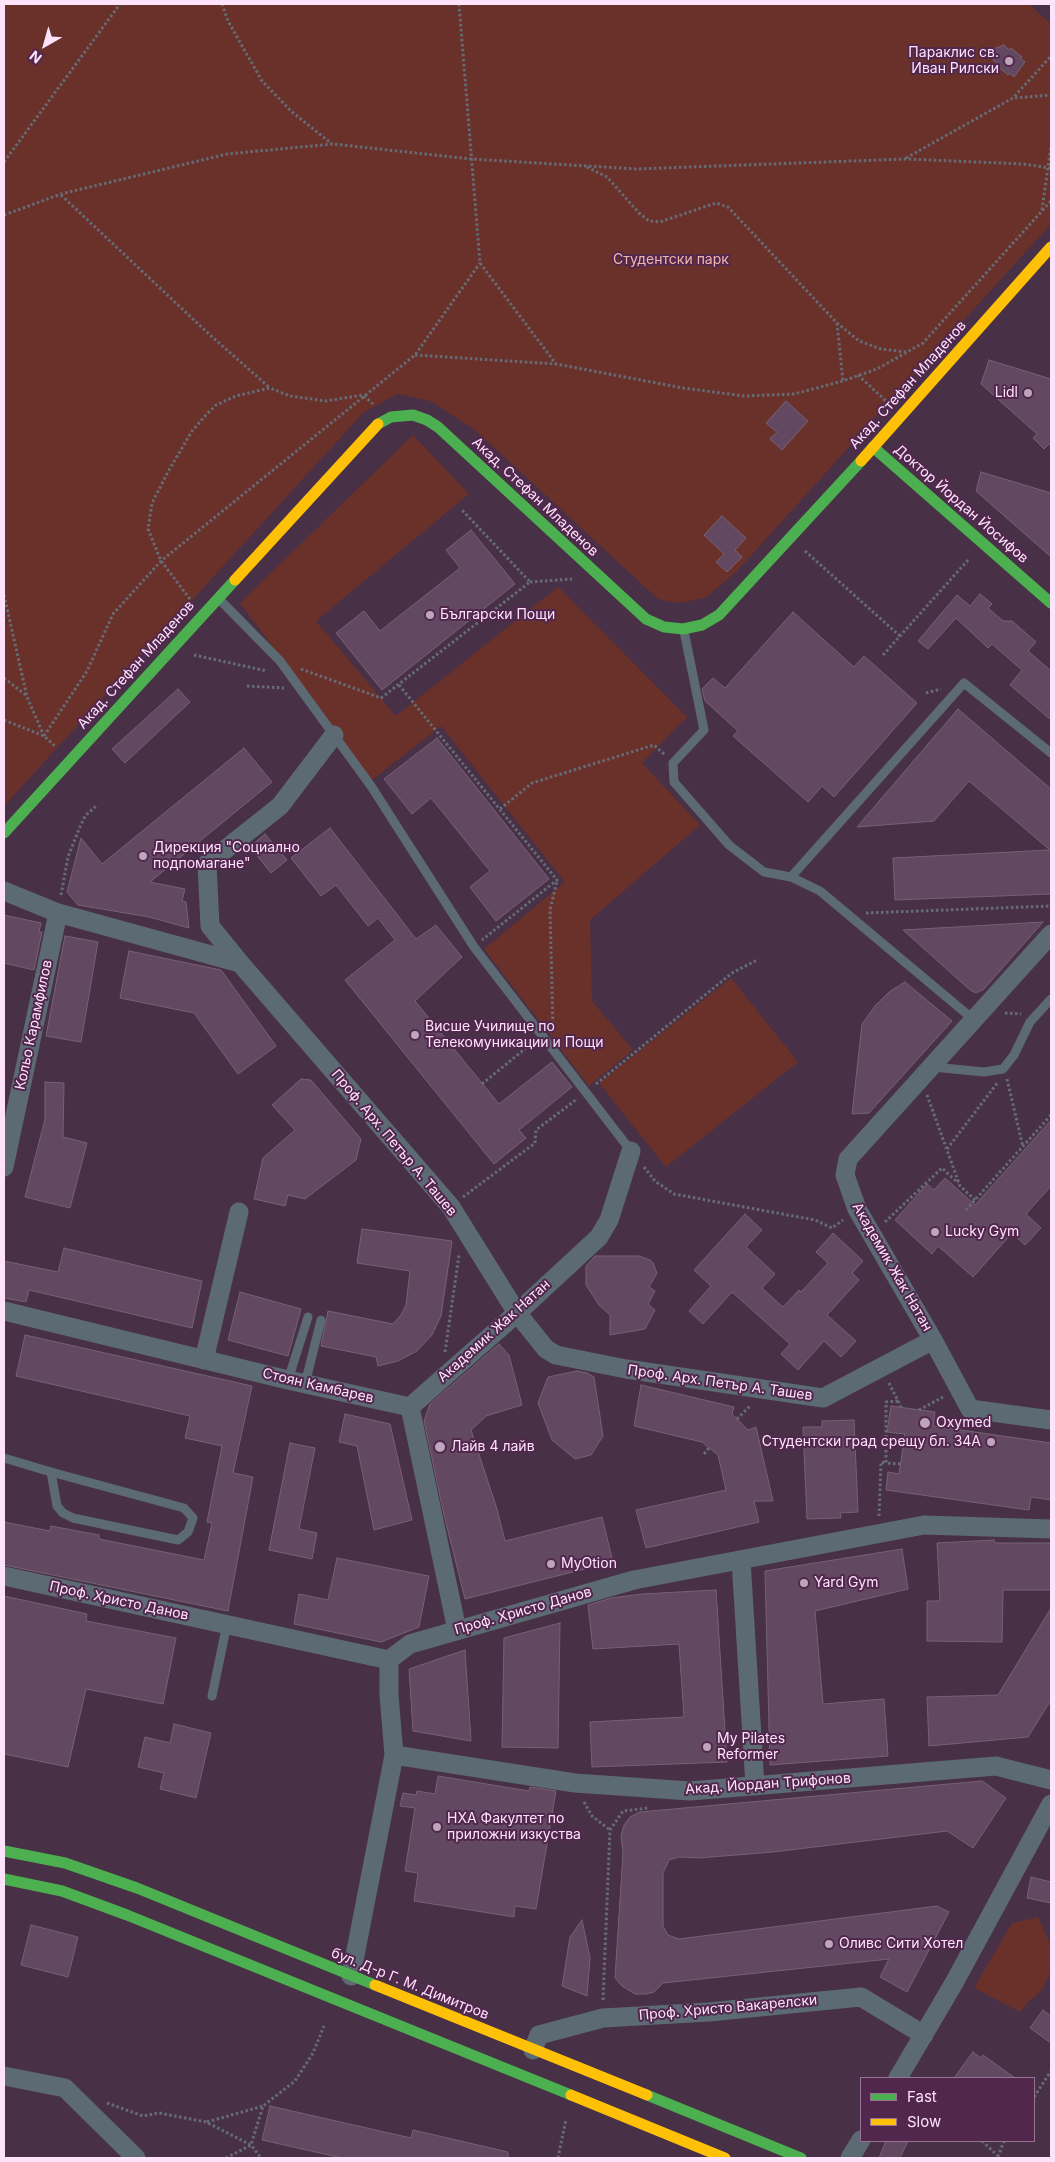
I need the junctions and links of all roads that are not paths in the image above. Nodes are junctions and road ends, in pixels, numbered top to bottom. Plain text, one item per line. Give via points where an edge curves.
1 (1050, 251) edge
2 (873, 447) junction
3 (218, 598) junction
4 (1051, 603) edge
5 (683, 629) junction
6 (334, 734) junction
7 (1051, 753) edge
8 (4, 833) edge
9 (791, 878) junction
10 (4, 891) edge
11 (58, 913) junction
12 (1051, 934) edge
13 (240, 964) junction
14 (1051, 999) edge
15 (974, 1020) junction
16 (927, 1073) junction
17 (631, 1151) joint
18 (4, 1167) edge
19 (239, 1212) dead end
20 (4, 1311) edge
21 (517, 1313) junction
22 (308, 1317) dead end
23 (321, 1320) dead end
24 (933, 1340) junction
25 (204, 1360) junction
26 (297, 1382) junction
27 (410, 1407) junction
28 (1051, 1420) edge
29 (4, 1458) edge
30 (51, 1472) junction
31 (1051, 1529) edge
32 (741, 1560) junction
33 (4, 1576) edge
34 (227, 1624) junction
35 (457, 1630) junction
36 (389, 1660) junction
37 (212, 1696) dead end
38 (394, 1754) junction
39 (1051, 1780) edge
40 (755, 1786) junction
41 (1051, 1804) edge
42 (4, 1851) edge
43 (4, 1879) edge
44 (351, 1976) junction
45 (924, 2034) junction
46 (533, 2050) junction
47 (4, 2076) edge
48 (899, 2077) edge
49 (860, 2142) edge
50 (136, 2158) edge
51 (725, 2158) edge
52 (800, 2158) edge
53 (850, 2158) edge

1 - 2 street, Акад. Стефан Младенов
2 - 4 street, Доктор Йордан Йосифов
2 - 5 street, Акад. Стефан Младенов via 719,616 702,625
3 - 5 street, Акад. Стефан Младенов via 378,424 391,417 413,415 438,428 646,620 664,627
3 - 6 lane via 280,661
3 - 8 street, Акад. Стефан Младенов
5 - 9 lane via 704,730 673,763 674,782 729,845 764,872
6 - 13 street, Проф. Арх. Петър А. Ташев via 280,806 207,864 210,926
6 - 17 lane via 474,947
7 - 9 lane via 964,683
9 - 15 lane via 820,891
10 - 11 street
11 - 13 street
11 - 18 street, Кольо Карамфилов
12 - 15 street, Академик Жак Натан
13 - 21 street, Проф. Арх. Петър А. Ташев via 451,1207
14 - 16 lane via 1030,1022 1014,1055 1003,1069
15 - 16 street, Академик Жак Натан
16 - 24 street, Академик Жак Натан via 848,1159 845,1176 857,1209
17 - 21 street, Академик Жак Натан via 609,1220 599,1237
19 - 25 street
20 - 25 street, Стоян Камбарев
21 - 24 street, Проф. Арх. Петър А. Ташев via 546,1349 556,1355 626,1369 823,1398
21 - 27 street, Академик Жак Натан
22 - 26 lane
23 - 26 lane
24 - 28 street, Академик Жак Натан via 970,1409
25 - 26 street, Стоян Камбарев
26 - 27 street, Стоян Камбарев
27 - 35 street
29 - 30 lane
30 - 30 lane via 57,1506 63,1514 178,1540 188,1532 193,1518 184,1508
31 - 32 street, Проф. Христо Данов via 924,1525
32 - 35 street, Проф. Христо Данов via 634,1580
32 - 40 street
33 - 34 street, Проф. Христо Данов
34 - 36 street, Проф. Христо Данов
34 - 37 lane
35 - 36 street, Проф. Христо Данов via 410,1644
36 - 38 street
38 - 40 street, Акад. Йордан Трифонов via 575,1783 690,1791
38 - 44 street
39 - 40 street, Акад. Йордан Трифонов via 996,1766
41 - 45 street
42 - 44 street, бул. Д-р Г. М. Димитров via 65,1863 136,1888
43 - 51 street via 62,1891 126,1915
44 - 46 street, бул. Д-р Г. М. Димитров
45 - 46 street, Проф. Христо Вакарелски via 861,1997 709,2012 602,2018 539,2035
45 - 48 street
46 - 52 street, бул. Д-р Г. М. Димитров
47 - 50 street via 66,2088
49 - 53 street

